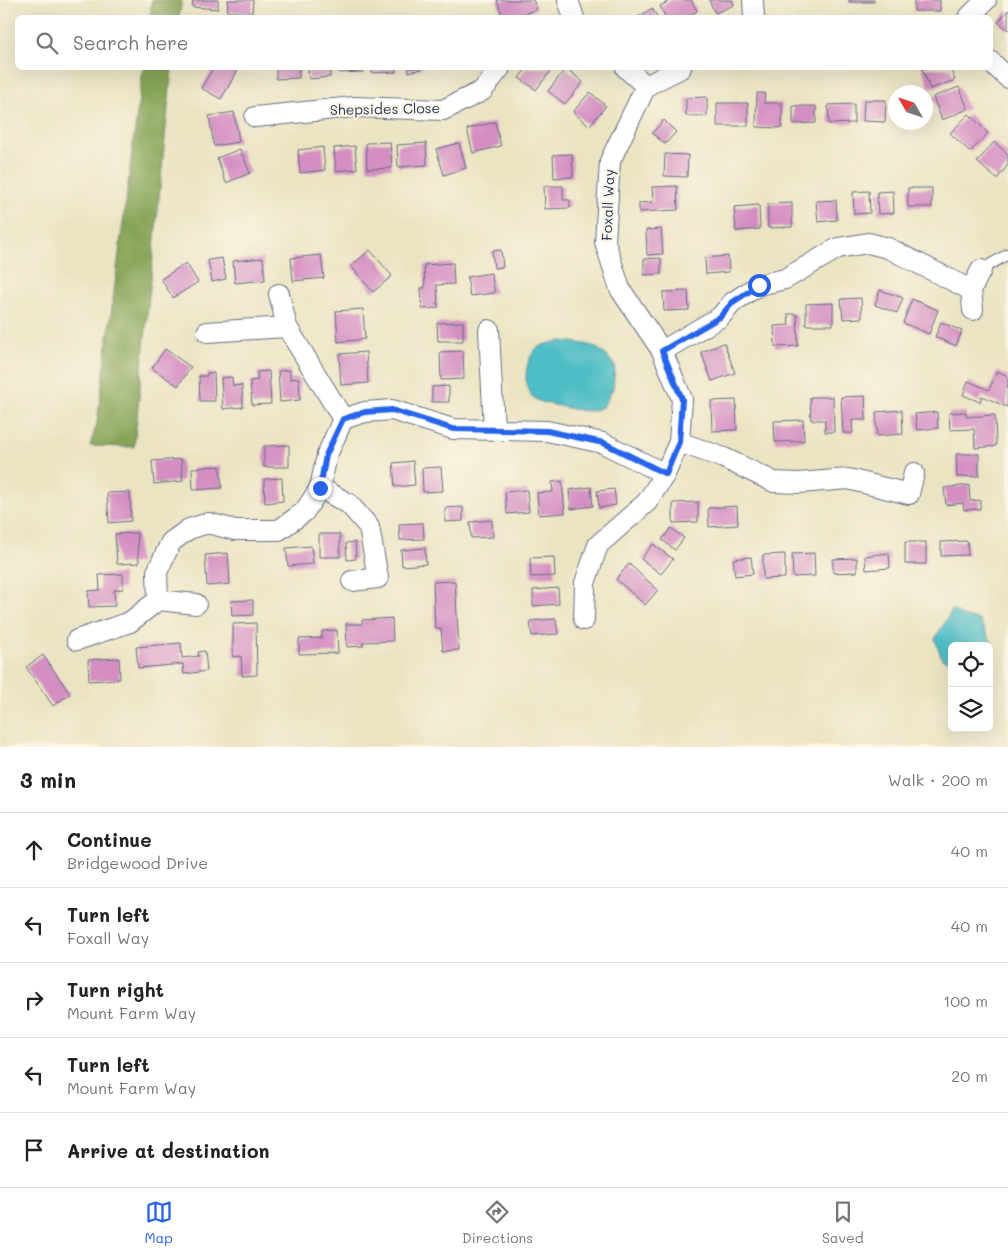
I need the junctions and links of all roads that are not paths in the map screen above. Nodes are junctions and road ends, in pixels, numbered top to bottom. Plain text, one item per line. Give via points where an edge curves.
1 (753, 0) edge
2 (986, 0) edge
3 (754, 15) edge
4 (971, 15) edge
5 (993, 64) edge
6 (498, 70) edge
7 (628, 70) edge
8 (677, 70) edge
9 (1008, 78) edge
10 (646, 86) junction
11 (255, 117) dead end
12 (1008, 254) edge
13 (982, 270) joint
14 (970, 290) junction
15 (279, 294) dead end
16 (973, 310) dead end
17 (287, 327) junction
18 (489, 330) dead end
19 (207, 332) dead end
20 (662, 351) junction
21 (343, 419) junction
22 (494, 429) junction
23 (679, 442) junction
24 (914, 473) dead end
25 (666, 474) junction
26 (320, 488) junction
27 (352, 581) dead end
28 (158, 600) junction
29 (196, 604) dead end
30 (584, 620) dead end
31 (77, 640) dead end

1 - 3 street
2 - 4 street
5 - 9 street
6 - 11 street, Shepsides Close via 482,91 443,110 354,107
7 - 10 street
8 - 10 street
10 - 20 street, Foxall Way via 610,161 605,242 620,289
12 - 13 lane
13 - 14 street
14 - 16 street
14 - 20 street via 888,248 868,243 838,248 784,279 759,285 733,302 720,317
15 - 17 street
17 - 19 street
17 - 21 street
18 - 22 street
20 - 23 street, Foxall Way via 682,399
21 - 22 street via 365,412 392,410 453,429
21 - 26 street via 326,455
22 - 25 street via 547,431 604,443
23 - 24 street via 724,458 774,482 848,479 909,494
23 - 25 street, Foxall Way
25 - 30 street, Foxall Way via 646,502 598,545 585,583
26 - 27 street via 349,504 370,527 378,578
26 - 28 street via 304,512 279,530 235,530 208,523 189,529 171,542 157,572
28 - 29 street
28 - 31 street via 130,622

